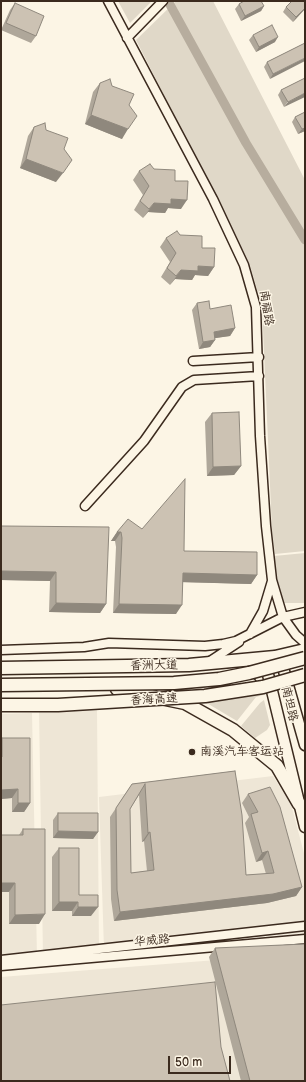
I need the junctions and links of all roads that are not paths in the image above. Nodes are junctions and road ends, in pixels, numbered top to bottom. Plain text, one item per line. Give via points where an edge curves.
1 (108, 1) edge
2 (163, 1) edge
3 (127, 38) junction
4 (258, 357) junction
5 (193, 361) dead end
6 (259, 376) junction
7 (84, 506) dead end
8 (272, 580) junction
9 (305, 612) edge
10 (283, 617) junction
11 (250, 635) junction
12 (305, 643) edge
13 (1, 650) edge
14 (305, 650) edge
15 (279, 656) junction
16 (264, 658) junction
17 (305, 658) edge
18 (207, 664) junction
19 (1, 668) edge
20 (305, 675) edge
21 (305, 679) edge
22 (287, 681) junction
23 (271, 682) junction
24 (1, 684) edge
25 (117, 689) junction
26 (1, 690) edge
27 (1, 705) edge
28 (305, 745) edge
29 (299, 804) junction
30 (305, 827) edge
31 (305, 926) edge
32 (305, 939) edge
33 (1, 960) edge
34 (1, 966) edge

1 - 3 street, 南福路
2 - 3 street
3 - 4 street, 南福路 via 244,265 256,307
4 - 5 street
4 - 6 street, 南福路
6 - 7 street via 194,380 182,387 144,441
6 - 8 street, 南福路 via 265,518
8 - 10 street, 南福路
8 - 11 street via 263,612
9 - 10 street
10 - 11 street
10 - 12 street, 南福路 via 296,636
11 - 13 street via 236,641 205,646 109,643 84,647
11 - 18 street
14 - 15 highway, 香洲大道
15 - 16 highway, 香洲大道
15 - 22 main road
16 - 18 highway, 香洲大道
16 - 23 main road, 南坦路
17 - 24 highway, 香海高速, bridge via 219,679 174,683
18 - 19 highway, 香洲大道
20 - 27 highway, 香海高速, bridge via 263,687 205,696 58,705
21 - 22 highway, 香洲大道
22 - 23 highway, 香洲大道
22 - 28 main road
23 - 25 highway, 香洲大道 via 174,689
23 - 29 main road, 南坦路
25 - 26 highway, 香洲大道
25 - 29 highway via 184,703 233,730 277,766
29 - 30 main road, 南坦路
31 - 33 street
32 - 34 street, 华威路

